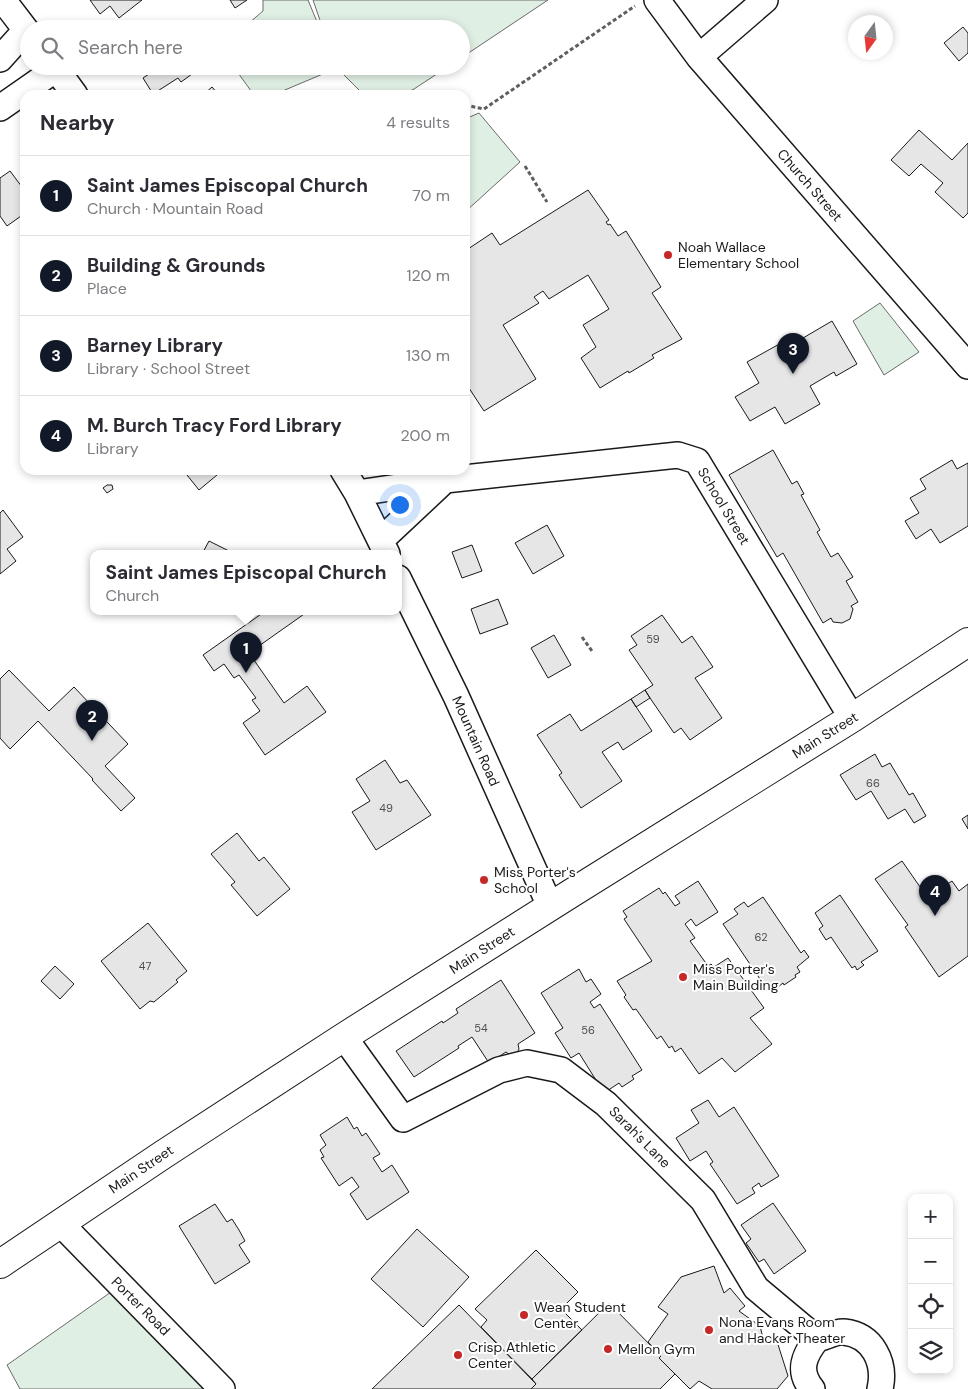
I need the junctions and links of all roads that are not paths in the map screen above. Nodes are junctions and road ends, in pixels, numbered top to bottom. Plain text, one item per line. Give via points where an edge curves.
1 (3, 0) edge
2 (765, 0) edge
3 (648, 2) edge
4 (20, 23) edge
5 (20, 39) edge
6 (699, 57) junction
7 (0, 59) edge
8 (45, 75) edge
9 (60, 75) edge
10 (25, 90) edge
11 (71, 90) edge
12 (20, 93) edge
13 (0, 108) edge
14 (968, 366) edge
15 (346, 475) edge
16 (445, 480) junction
17 (357, 493) junction
18 (384, 547) edge
19 (402, 586) edge
20 (968, 642) edge
21 (852, 718) junction
22 (550, 906) junction
23 (344, 1037) junction
24 (60, 1224) junction
25 (0, 1264) edge
26 (817, 1339) junction
27 (222, 1389) edge
28 (812, 1389) edge
29 (880, 1389) edge

1 - 4 street
2 - 6 street
3 - 6 street, Church Street
5 - 7 street
6 - 14 street, Church Street
8 - 10 street
9 - 11 street
12 - 13 street
15 - 17 street
16 - 17 street, School Street
16 - 18 street
16 - 21 street, School Street via 678,455 697,461
17 - 18 street
19 - 22 street, Mountain Road via 456,696
20 - 21 highway, Main Street
21 - 22 highway, Main Street
22 - 23 highway, Main Street
23 - 24 highway, Main Street
23 - 26 street, Sarah's Lane via 403,1119 499,1070 527,1064 561,1070 606,1104 703,1200 756,1288
24 - 25 highway, Main Street
24 - 27 street, Porter Road
26 - 28 street via 804,1357 805,1380
26 - 29 street via 843,1331 861,1338 874,1350 881,1363

